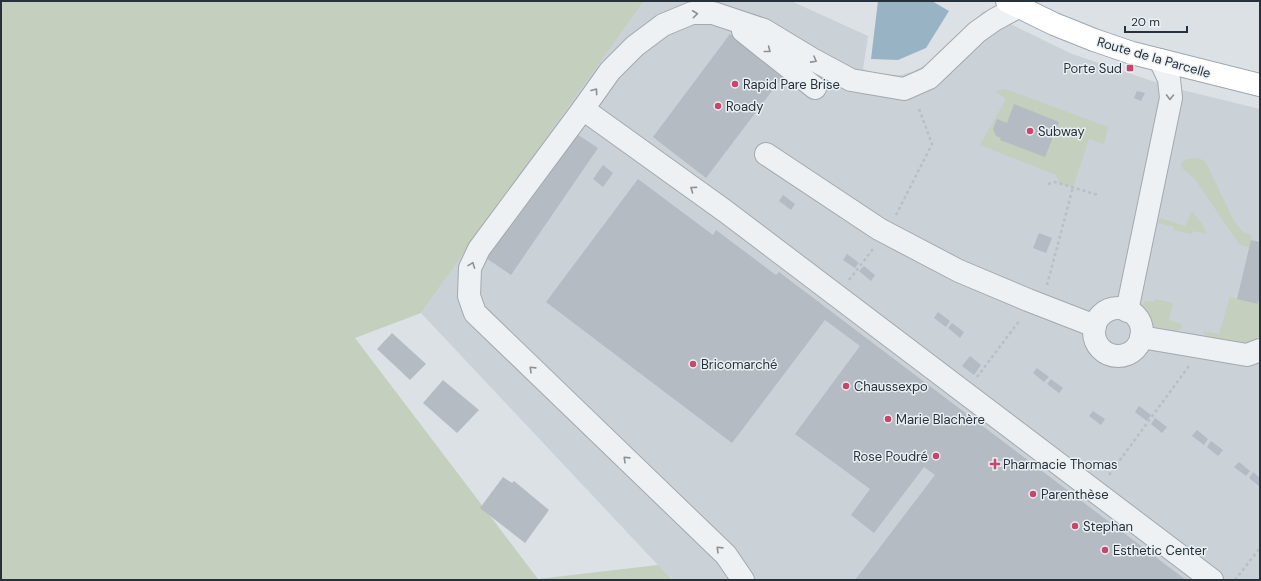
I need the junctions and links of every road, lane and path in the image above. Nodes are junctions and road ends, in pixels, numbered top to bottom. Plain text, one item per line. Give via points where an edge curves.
1 (1013, 4) edge
2 (727, 18) junction
3 (1160, 60) junction
4 (1260, 85) edge
5 (910, 86) junction
6 (815, 88) dead end
7 (583, 109) junction
8 (766, 154) dead end
9 (1048, 184) dead end
10 (1098, 195) dead end
11 (884, 232) junction
12 (838, 296) junction
13 (1127, 310) junction
14 (1095, 326) junction
15 (1141, 337) junction
16 (1202, 348) junction
17 (1260, 350) edge
18 (1101, 495) junction
19 (1260, 548) edge
20 (743, 580) edge
21 (1212, 580) edge
22 (1235, 580) edge

1 - 3 main road, Route de la Parcelle via 1094,40
1 - 5 lane via 977,32 929,78
2 -> 5 lane via 764,30 851,80 904,89
2 -> 6 lane
7 -> 2 lane via 610,71 635,46 663,25 692,13 713,13
3 - 4 main road, Route de la Parcelle
3 -> 13 lane via 1169,80 1171,98
5 - 11 path via 932,144 891,224
12 -> 7 lane
20 -> 7 lane via 726,555 475,313 469,296 470,268 479,249
8 - 11 lane
9 - 10 path via 1055,182
11 - 12 path
11 - 14 lane via 959,270
12 - 18 lane
13 - 14 lane via 1111,310 1104,313
13 - 15 lane via 1139,321
14 - 15 lane via 1096,341 1100,348 1112,356 1120,356 1134,350
15 - 16 lane
16 - 17 lane via 1247,355
16 - 18 path via 1106,480 1111,484
18 - 21 lane
19 - 22 path

